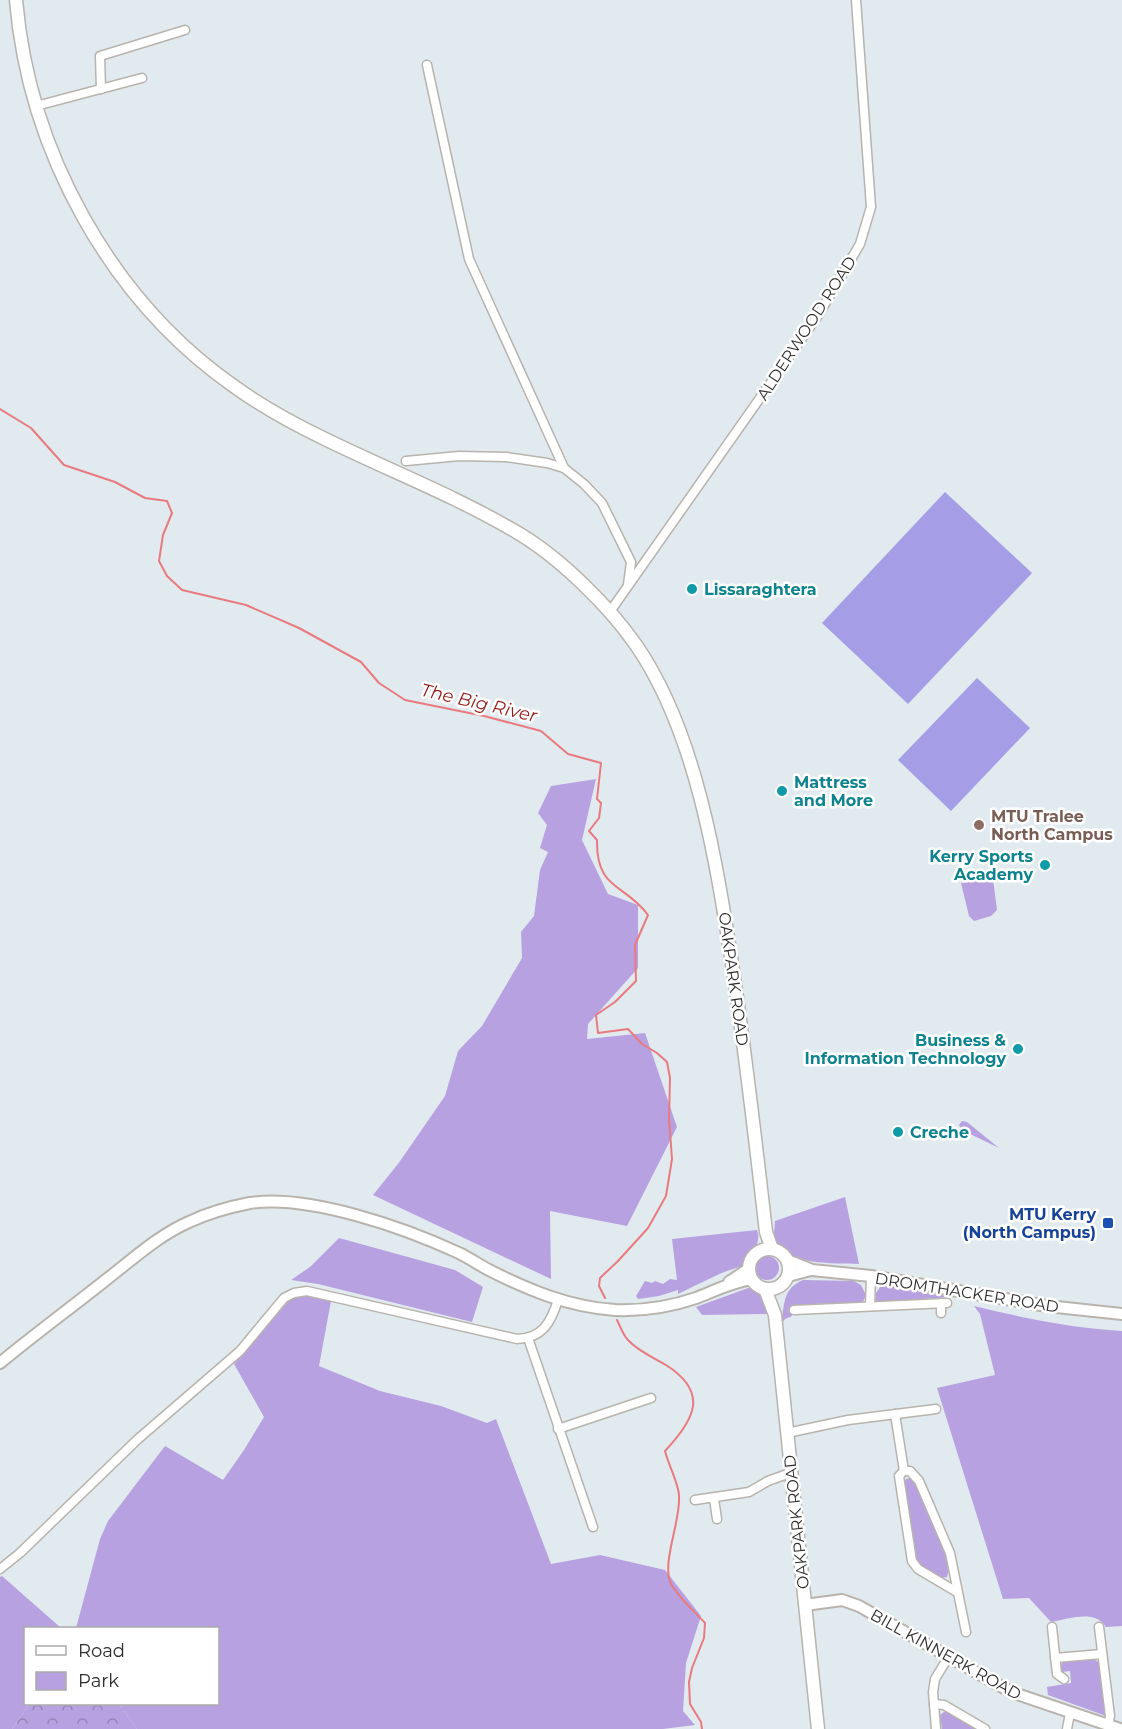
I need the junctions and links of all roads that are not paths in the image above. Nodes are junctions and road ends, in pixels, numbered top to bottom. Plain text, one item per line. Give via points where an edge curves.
1 (16, 0) edge
2 (856, 0) edge
3 (185, 30) dead end
4 (427, 65) dead end
5 (142, 78) dead end
6 (101, 89) junction
7 (36, 106) junction
8 (406, 461) dead end
9 (564, 468) junction
10 (628, 588) junction
11 (609, 613) junction
12 (766, 1250) junction
13 (787, 1260) junction
14 (812, 1269) junction
15 (751, 1274) junction
16 (788, 1276) junction
17 (872, 1276) junction
18 (771, 1288) junction
19 (558, 1300) junction
20 (870, 1306) junction
21 (794, 1310) dead end
22 (941, 1313) dead end
23 (1122, 1314) edge
24 (528, 1338) junction
25 (0, 1363) edge
26 (651, 1398) dead end
27 (936, 1408) dead end
28 (895, 1414) junction
29 (558, 1429) junction
30 (787, 1433) junction
31 (904, 1471) junction
32 (790, 1473) junction
33 (714, 1498) junction
34 (695, 1500) dead end
35 (717, 1519) dead end
36 (593, 1527) dead end
37 (0, 1569) edge
38 (957, 1592) junction
39 (805, 1605) junction
40 (1099, 1627) dead end
41 (1052, 1628) dead end
42 (966, 1632) dead end
43 (1102, 1654) junction
44 (949, 1656) junction
45 (1055, 1658) junction
46 (1064, 1679) dead end
47 (934, 1704) junction
48 (1070, 1713) junction
49 (1108, 1725) junction
50 (818, 1729) edge
51 (936, 1729) edge
52 (985, 1729) edge
53 (1067, 1729) edge
54 (1120, 1729) edge

1 - 7 main road, OAKPARK ROAD
2 - 10 street, ALDERWOOD ROAD via 871,207 860,244 819,314
3 - 6 street via 100,56
4 - 9 street via 469,259
5 - 6 street
6 - 7 street
7 - 11 main road, OAKPARK ROAD via 80,210 111,261 144,304 201,360 273,412 520,534 568,571
8 - 9 street via 506,457
9 - 10 street via 602,503 631,562
10 - 11 street, ALDERWOOD ROAD
11 - 12 main road, OAKPARK ROAD via 643,656 679,729 690,763 722,897 748,1080
12 - 13 main road via 780,1252
12 - 15 main road via 751,1261
13 - 14 street
13 - 16 main road
14 - 16 street
14 - 17 street, DROMTHACKER ROAD
15 - 18 main road via 758,1286
15 - 19 street via 686,1301 644,1309 616,1310
16 - 18 main road
17 - 20 street
17 - 23 street, DROMTHACKER ROAD via 1009,1300
18 - 30 main road, OAKPARK ROAD
19 - 24 street via 546,1328
19 - 25 street via 459,1253 383,1223 318,1207 251,1203 199,1217 173,1230
20 - 21 street
20 - 22 street via 944,1303
24 - 29 street
24 - 37 street via 517,1339 307,1291 294,1293 284,1298 240,1351 138,1439
26 - 29 street
27 - 28 street
28 - 30 street
28 - 31 street
29 - 36 street
30 - 32 main road, OAKPARK ROAD
31 - 38 street via 910,1471 919,1481 950,1553
31 - 38 street via 899,1476 912,1561 918,1569
32 - 33 street via 749,1492
32 - 39 main road, OAKPARK ROAD
33 - 34 street
33 - 35 street
38 - 42 street
39 - 44 street, BILL KINNERK ROAD via 848,1601
39 - 50 main road, OAKPARK ROAD
40 - 43 street
41 - 45 street
43 - 45 street
43 - 49 street
44 - 47 street via 935,1679
44 - 48 street, BILL KINNERK ROAD via 1011,1692
45 - 46 street via 1057,1674
47 - 51 street
47 - 52 street via 944,1705
48 - 49 street, BILL KINNERK ROAD
48 - 53 street
49 - 54 street, BILL KINNERK ROAD

